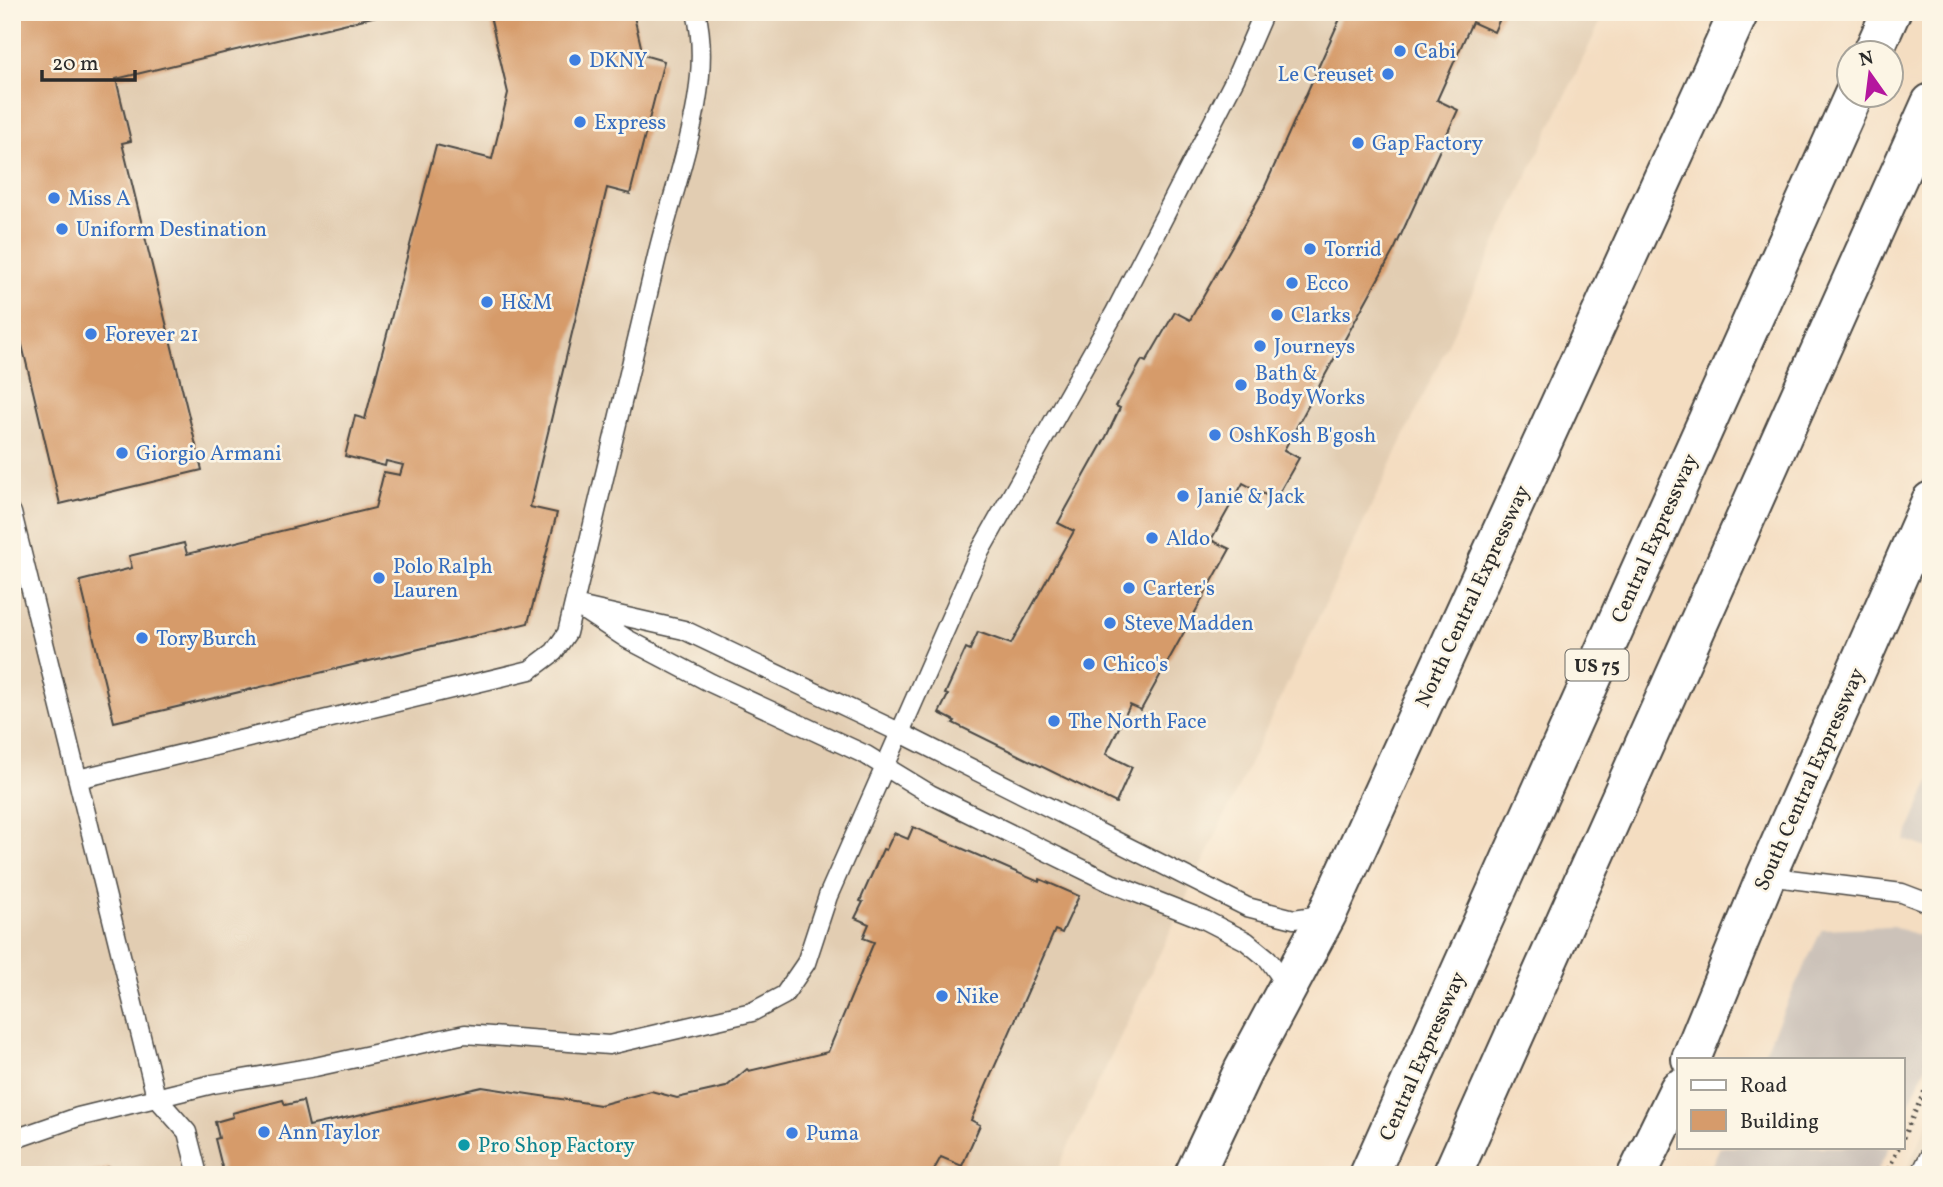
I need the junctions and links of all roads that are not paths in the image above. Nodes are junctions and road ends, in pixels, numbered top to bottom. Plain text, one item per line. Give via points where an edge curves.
1 (696, 12) edge
2 (1264, 12) edge
3 (1739, 12) edge
4 (1891, 12) edge
5 (1879, 38) edge
6 (1931, 103) edge
7 (1848, 108) edge
8 (1931, 501) edge
9 (12, 513) edge
10 (17, 549) edge
11 (574, 605) junction
12 (901, 733) junction
13 (886, 767) junction
14 (78, 779) junction
15 (1766, 876) junction
16 (1931, 904) edge
17 (1327, 914) junction
18 (1287, 987) junction
19 (1691, 1058) edge
20 (1677, 1093) edge
21 (156, 1097) junction
22 (12, 1140) edge
23 (1931, 1153) edge
24 (198, 1175) edge
25 (1194, 1175) edge
26 (1369, 1175) edge
27 (1452, 1175) edge
28 (1637, 1175) edge
29 (1920, 1175) edge

1 - 11 lane via 698,84 689,140
2 - 12 lane via 1230,90 1114,314 979,553
3 - 17 main road, North Central Expressway
4 - 5 main road
6 - 27 main road
7 - 26 main road, Central Expressway / US 75
8 - 15 main road, South Central Expressway
9 - 10 lane
10 - 14 lane
11 - 12 lane via 684,630
11 - 13 lane via 711,683
11 - 14 lane via 567,633 554,652 530,670
12 - 13 lane
12 - 17 lane via 1247,907 1294,919
13 - 18 lane via 930,794 1099,877 1246,941 1268,959
13 - 21 lane via 828,896 801,975 785,995 764,1009 609,1045 465,1034
14 - 21 lane
15 - 16 lane via 1902,893
15 - 19 main road, South Central Expressway
17 - 18 main road, North Central Expressway
18 - 25 main road, North Central Expressway
20 - 28 main road
21 - 22 lane
21 - 24 lane via 187,1132
23 - 29 lane

